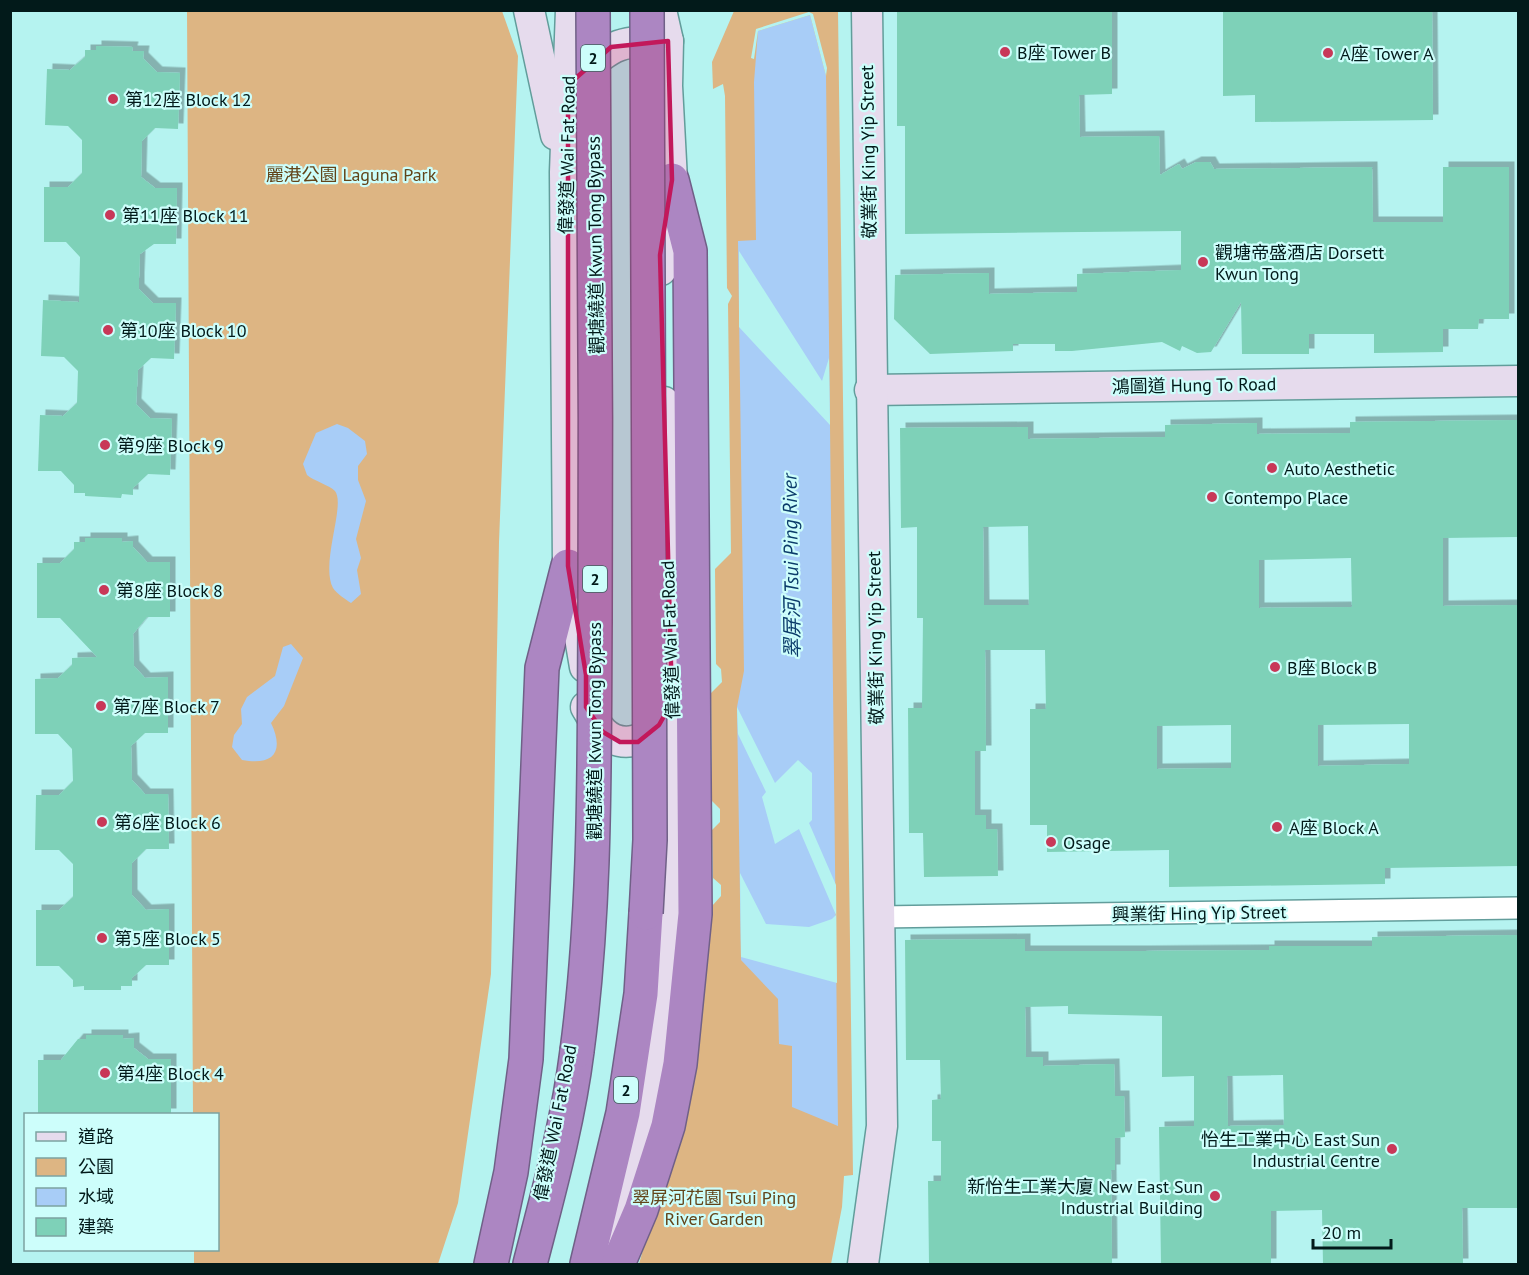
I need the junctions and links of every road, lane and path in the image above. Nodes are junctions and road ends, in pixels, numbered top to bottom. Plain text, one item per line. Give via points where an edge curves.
1 (529, 10) edge
2 (571, 10) edge
3 (593, 10) edge
4 (647, 10) edge
5 (661, 10) edge
6 (684, 10) edge
7 (867, 10) edge
8 (668, 41) junction
9 (568, 85) junction
10 (565, 172) junction
11 (672, 180) junction
12 (1518, 381) edge
13 (870, 390) junction
14 (568, 566) junction
15 (672, 702) junction
16 (586, 707) junction
17 (1518, 908) edge
18 (879, 917) junction
19 (491, 1264) edge
20 (525, 1264) edge
21 (530, 1264) edge
22 (587, 1264) edge
23 (606, 1264) edge
24 (618, 1264) edge
25 (863, 1264) edge

1 - 10 main road
2 - 9 main road, 偉發道 Wai Fat Road
3 - 21 highway, 觀塘繞道 Kwun Tong Bypass / 2, bridge via 597,378 591,896 586,984 572,1089
4 - 22 highway, 2, bridge via 647,896 641,994 623,1113
5 - 8 main road, 偉發道 Wai Fat Road
6 - 8 main road
7 - 13 main road, 敬業街 King Yip Street
8 - 9 main road via 623,42 611,47
8 - 11 main road, 偉發道 Wai Fat Road
9 - 10 main road, 偉發道 Wai Fat Road
10 - 14 main road, 偉發道 Wai Fat Road
11 - 15 main road, 偉發道 Wai Fat Road via 660,255
11 - 24 highway via 690,251 695,914 680,1064 668,1126 641,1210
12 - 13 main road, 鴻圖道 Hung To Road
13 - 18 main road, 敬業街 King Yip Street
14 - 16 main road, 偉發道 Wai Fat Road via 586,675
14 - 19 highway via 542,668 526,1059 511,1172
15 - 16 main road via 659,725 638,742 620,742 603,732
15 - 23 main road, 偉發道 Wai Fat Road via 676,847 663,999 645,1119 623,1213
16 - 20 main road, 偉發道 Wai Fat Road via 580,988 565,1095
17 - 18 street, 興業街 Hing Yip Street
18 - 25 main road, 敬業街 King Yip Street via 882,1126

